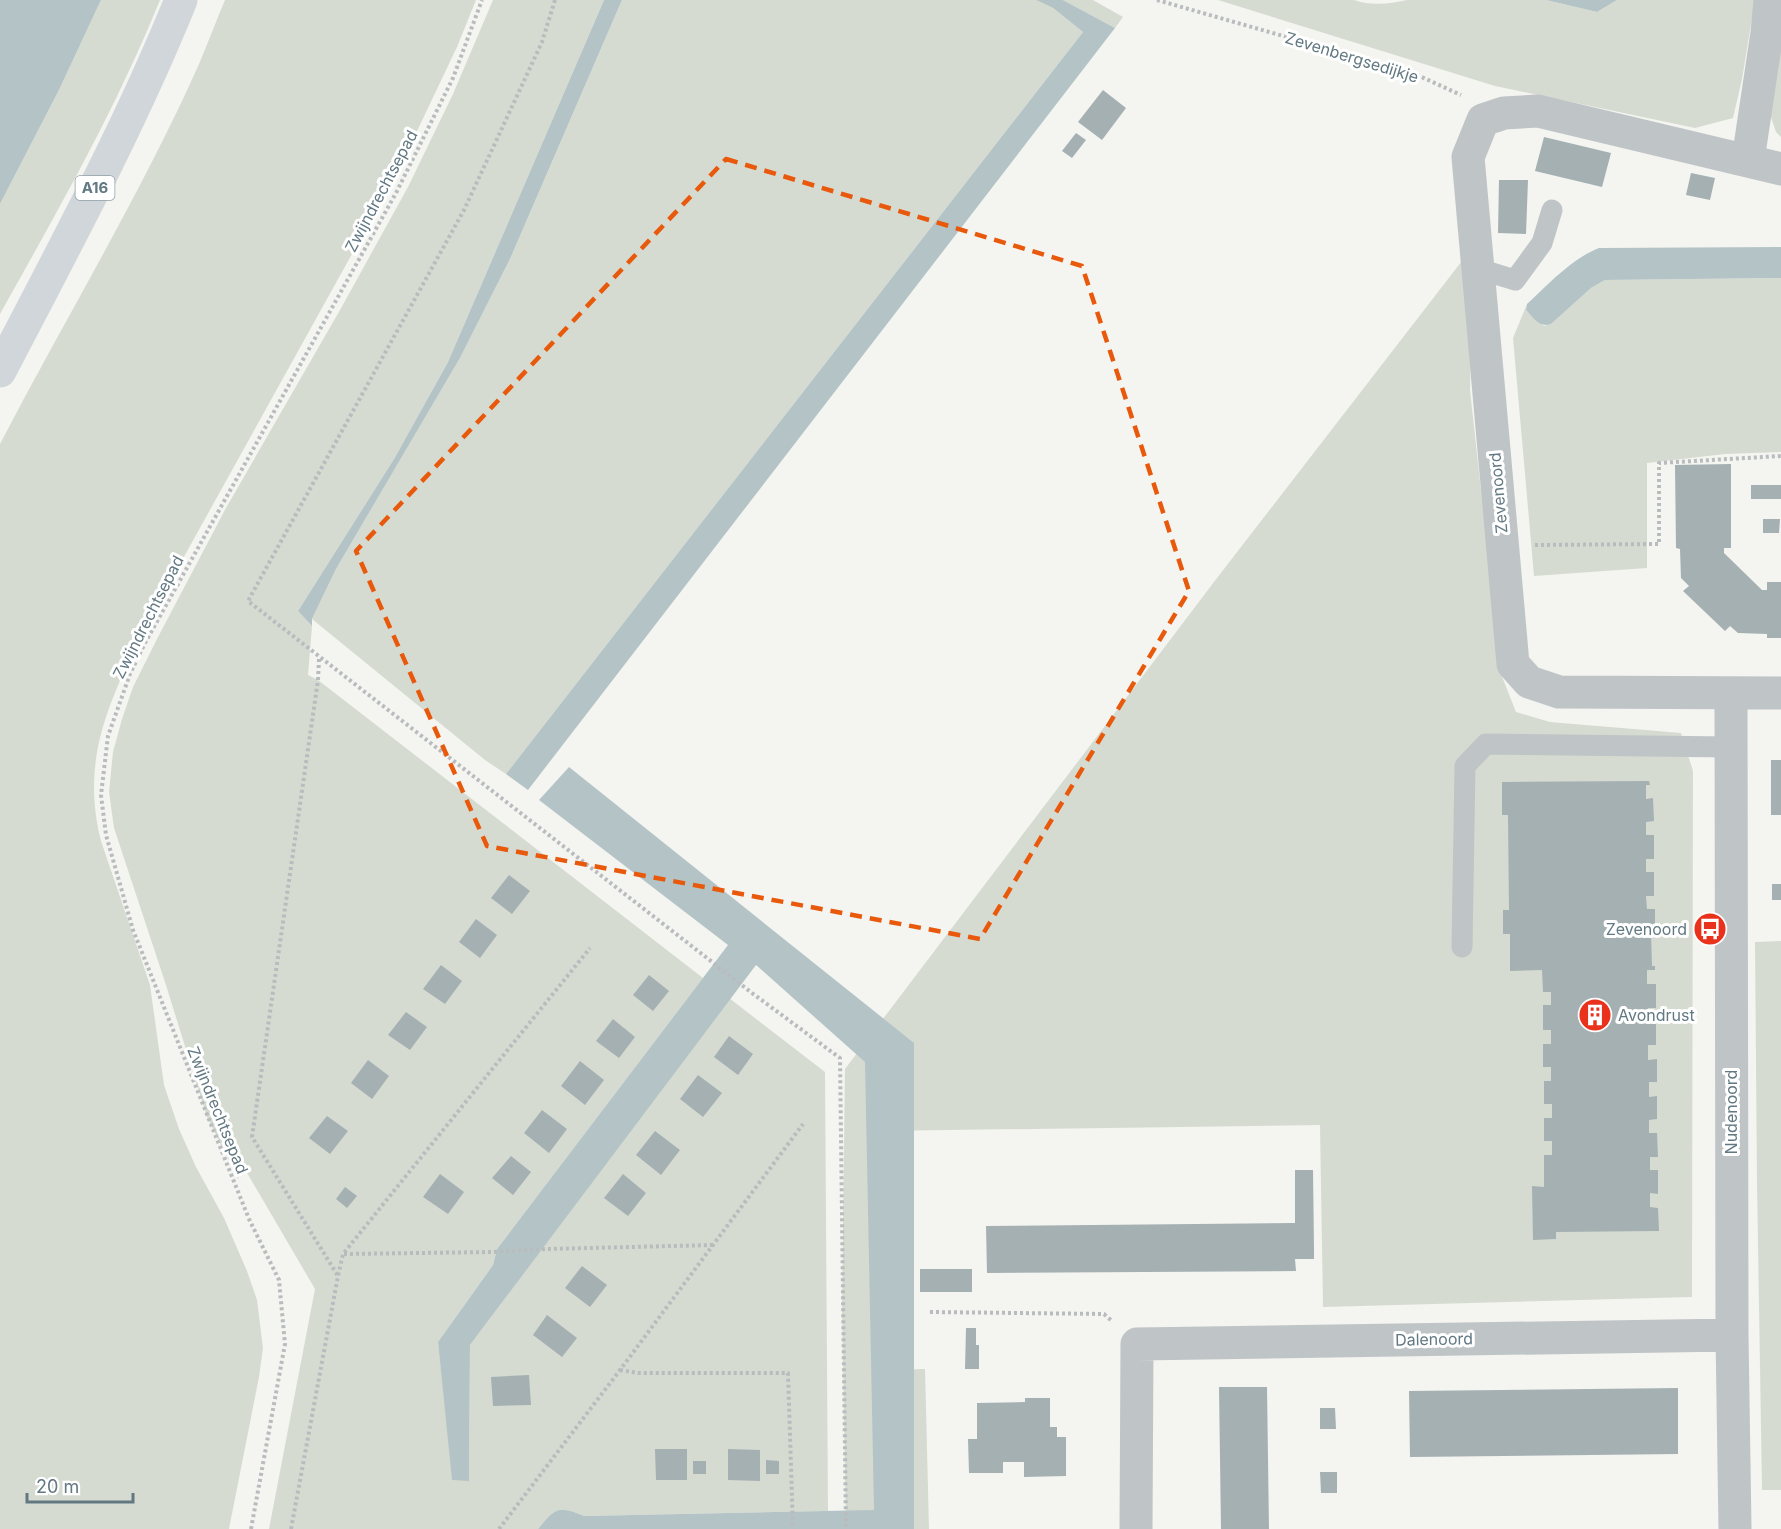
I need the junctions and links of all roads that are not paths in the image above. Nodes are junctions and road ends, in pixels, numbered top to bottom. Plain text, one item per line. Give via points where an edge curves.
1 (181, 0) edge
2 (1770, 0) edge
3 (1748, 160) junction
4 (1781, 169) edge
5 (1552, 210) dead end
6 (1479, 269) junction
7 (0, 371) edge
8 (1781, 693) edge
9 (1731, 694) junction
10 (1730, 747) junction
11 (1462, 947) dead end
12 (1731, 1335) junction
13 (1136, 1529) edge
14 (1735, 1529) edge

1 - 7 highway, A16 via 111,156
2 - 3 street
3 - 4 street
3 - 6 street, Zevenoord via 1538,111 1504,113 1483,120 1468,157
5 - 6 lane via 1542,243 1515,280
6 - 9 street, Zevenoord via 1513,664 1529,682 1559,692
8 - 9 street, Zevenoord
9 - 10 street, Nudenoord
10 - 11 lane via 1486,744 1465,766
10 - 12 street, Nudenoord
12 - 13 street, Dalenoord via 1137,1344
12 - 14 street, Nudenoord

